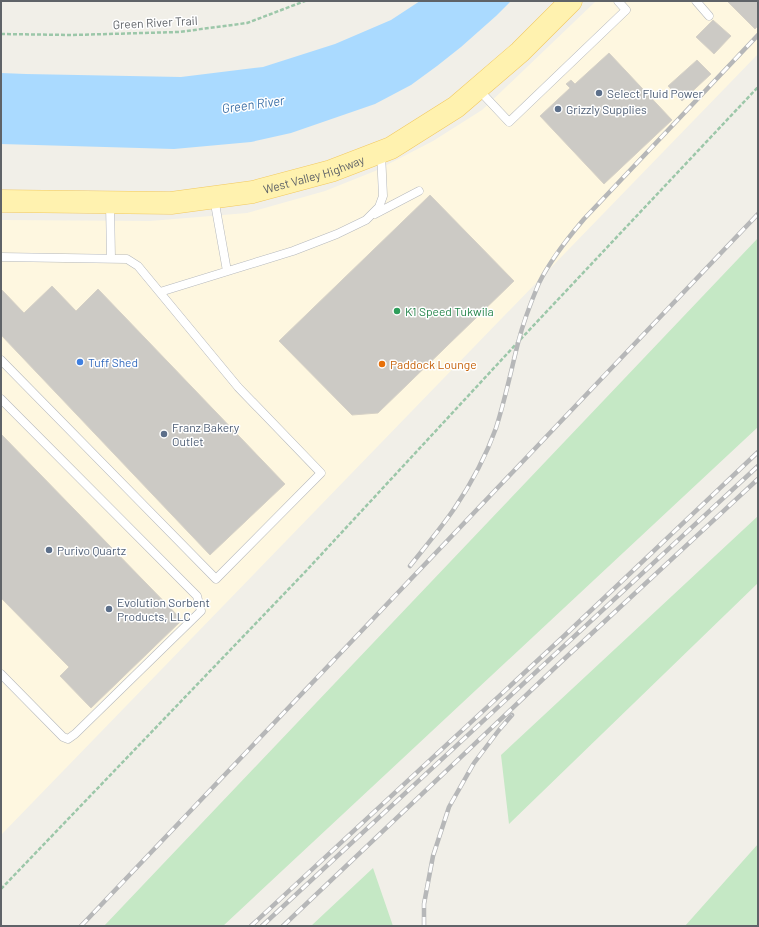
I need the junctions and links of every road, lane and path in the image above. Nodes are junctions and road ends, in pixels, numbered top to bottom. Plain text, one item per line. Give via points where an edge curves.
1 (305, 1) edge
2 (571, 1) edge
3 (618, 1) edge
4 (696, 1) edge
5 (710, 16) dead end
6 (1, 34) edge
7 (758, 87) edge
8 (478, 89) junction
9 (381, 152) junction
10 (419, 191) dead end
11 (214, 197) junction
12 (1, 201) edge
13 (110, 202) junction
14 (366, 220) junction
15 (1, 257) edge
16 (111, 258) junction
17 (227, 271) junction
18 (160, 292) junction
19 (1, 360) edge
20 (1, 399) edge
21 (1, 674) edge
22 (1, 889) edge

1 - 6 path, Green River Trail via 247,23 179,32
2 - 8 main road, West Valley Highway
3 - 8 lane via 626,10 509,122
4 - 5 lane
7 - 22 path via 306,571
8 - 9 main road, West Valley Highway via 456,108
9 - 11 main road, West Valley Highway via 331,171 253,192
9 - 14 lane via 383,196 379,207
10 - 14 lane
11 - 13 main road, West Valley Highway via 171,203
11 - 17 lane
12 - 13 main road, West Valley Highway
13 - 16 lane
14 - 17 lane via 293,251
15 - 16 lane
16 - 18 lane via 127,258 138,266
17 - 18 lane
18 - 19 lane via 238,388 321,473 216,579
20 - 21 lane via 197,596 201,611 68,739 63,738

